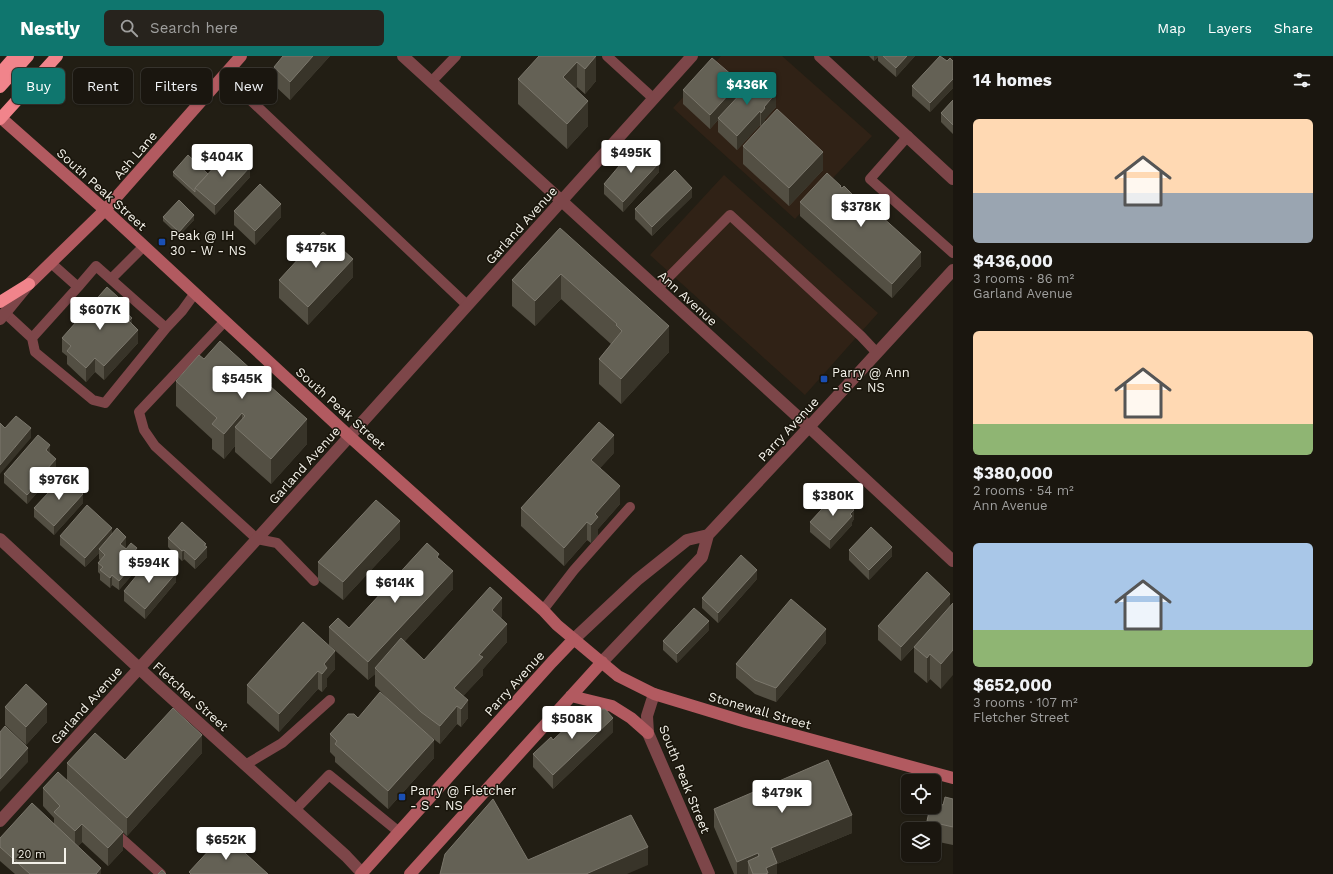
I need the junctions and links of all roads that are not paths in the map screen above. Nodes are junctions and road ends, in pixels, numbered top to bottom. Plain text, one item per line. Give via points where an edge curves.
1 (57, 56) edge
2 (241, 56) edge
3 (403, 56) edge
4 (456, 56) edge
5 (607, 56) edge
6 (692, 56) edge
7 (820, 56) edge
8 (19, 58) edge
9 (230, 68) edge
10 (0, 73) edge
11 (220, 80) edge
12 (431, 82) junction
13 (0, 87) edge
14 (654, 99) junction
15 (255, 104) edge
16 (0, 118) edge
17 (908, 136) junction
18 (953, 179) edge
19 (561, 202) junction
20 (105, 210) junction
21 (144, 246) junction
22 (953, 253) edge
23 (51, 263) junction
24 (953, 270) edge
25 (111, 278) junction
26 (29, 284) joint
27 (78, 287) junction
28 (657, 289) junction
29 (195, 292) junction
30 (467, 305) junction
31 (2, 311) edge
32 (225, 321) junction
33 (166, 328) junction
34 (32, 338) junction
35 (877, 353) junction
36 (809, 427) junction
37 (349, 436) junction
38 (630, 507) dead end
39 (708, 535) junction
40 (0, 539) edge
41 (257, 539) junction
42 (953, 560) edge
43 (314, 581) dead end
44 (543, 610) junction
45 (574, 639) junction
46 (602, 662) junction
47 (138, 668) junction
48 (654, 694) junction
49 (571, 696) junction
50 (330, 700) dead end
51 (648, 733) junction
52 (245, 765) junction
53 (952, 775) edge
54 (295, 810) junction
55 (0, 821) edge
56 (103, 822) edge
57 (398, 832) junction
58 (161, 874) edge
59 (362, 874) edge
60 (410, 874) edge
61 (709, 874) edge

1 - 16 highway
2 - 9 main road, Ash Lane
3 - 12 street, Ann Avenue
4 - 12 lane
5 - 14 lane
6 - 14 street, Garland Avenue
7 - 17 street
8 - 10 highway
8 - 13 highway
11 - 20 main road, Ash Lane
12 - 19 street, Ann Avenue
14 - 19 street, Garland Avenue
15 - 30 lane
16 - 20 main road, South Peak Street
17 - 18 street
17 - 22 lane via 870,179
19 - 28 street, Ann Avenue
19 - 30 street, Garland Avenue
20 - 21 main road, South Peak Street
20 - 23 main road, Ash Lane
21 - 25 lane
21 - 29 main road, South Peak Street
23 - 26 main road, Ash Lane
23 - 27 lane
24 - 35 street, Parry Avenue
25 - 27 lane via 96,266
25 - 33 lane
26 - 31 highway
27 - 34 lane
28 - 35 lane via 730,215
28 - 36 street, Ann Avenue
29 - 32 main road, South Peak Street
29 - 33 lane
30 - 37 street, Garland Avenue
31 - 34 lane
32 - 37 main road, South Peak Street
32 - 41 lane via 139,412 144,430 155,446
33 - 34 lane via 105,403 93,400 35,352
35 - 36 street, Parry Avenue
36 - 39 street, Parry Avenue
36 - 42 street, Ann Avenue
37 - 41 street, Garland Avenue
37 - 44 main road, South Peak Street
38 - 44 lane via 574,570
39 - 45 street, Parry Avenue via 687,540 637,580
39 - 46 street, Parry Avenue via 702,557
40 - 47 street, Fletcher Street
41 - 43 lane via 277,544
41 - 47 street, Garland Avenue
44 - 45 main road, South Peak Street
45 - 46 main road, Stonewall Street
45 - 57 main road, Parry Avenue
46 - 48 main road, Stonewall Street via 618,676
46 - 49 main road, Parry Avenue
47 - 52 street, Fletcher Street
47 - 55 street, Garland Avenue via 48,773
48 - 51 street, South Peak Street via 647,716
48 - 53 main road, Stonewall Street via 746,722
49 - 51 main road via 612,706
49 - 60 main road, Parry Avenue
50 - 52 lane via 282,743
51 - 61 street, South Peak Street
52 - 54 street, Fletcher Street
54 - 57 lane via 329,775
54 - 59 street, Fletcher Street
56 - 58 lane
57 - 59 main road, Parry Avenue

